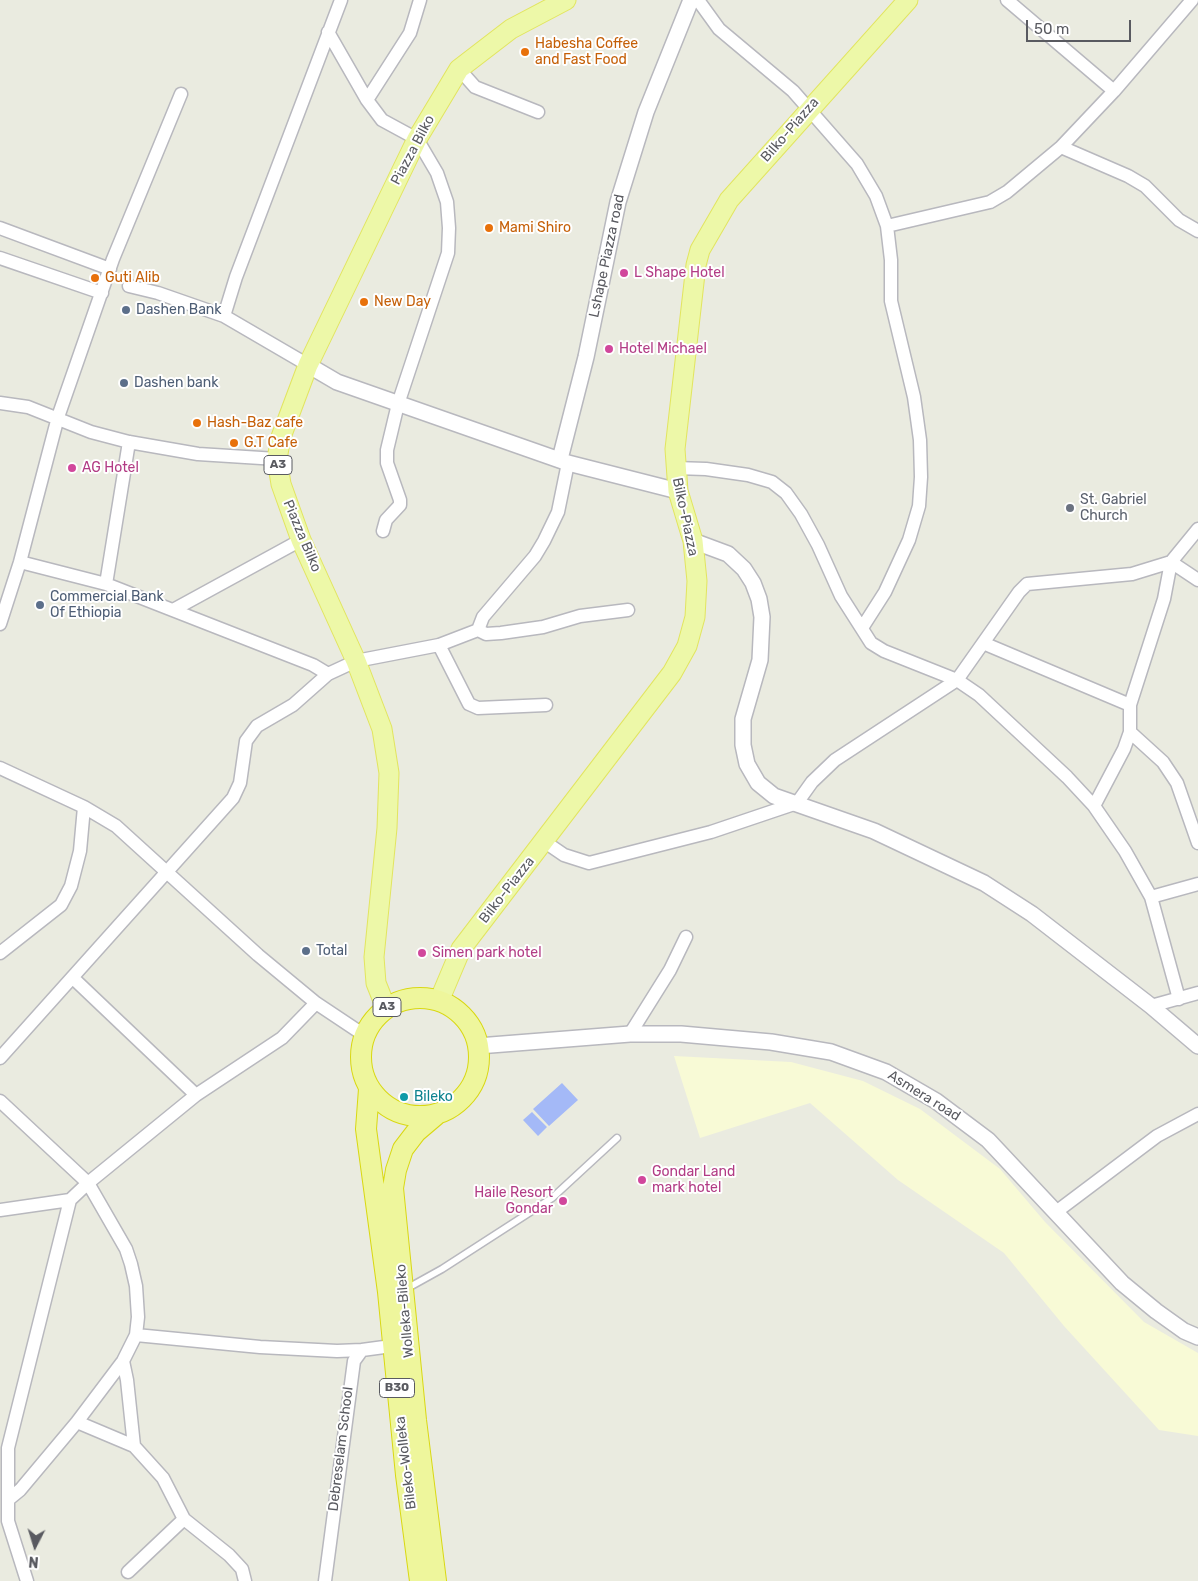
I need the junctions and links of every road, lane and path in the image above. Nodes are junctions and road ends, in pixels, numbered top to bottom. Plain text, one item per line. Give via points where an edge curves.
1 (341, 0) edge
2 (420, 0) edge
3 (566, 0) edge
4 (691, 0) edge
5 (698, 0) edge
6 (908, 0) edge
7 (1007, 0) edge
8 (1192, 0) edge
9 (328, 32) junction
10 (459, 69) junction
11 (1114, 91) junction
12 (182, 94) dead end
13 (367, 100) junction
14 (809, 108) junction
15 (538, 112) dead end
16 (417, 139) junction
17 (1061, 147) junction
18 (887, 226) junction
19 (0, 228) edge
20 (1198, 230) edge
21 (0, 258) edge
22 (110, 269) junction
23 (129, 286) dead end
24 (102, 293) junction
25 (224, 316) junction
26 (308, 365) junction
27 (0, 403) edge
28 (398, 404) junction
29 (58, 418) junction
30 (129, 442) junction
31 (277, 459) junction
32 (564, 461) junction
33 (675, 468) junction
34 (678, 491) junction
35 (1198, 528) edge
36 (383, 531) dead end
37 (301, 540) junction
38 (693, 541) junction
39 (20, 562) junction
40 (1171, 562) junction
41 (1198, 580) edge
42 (106, 584) junction
43 (172, 610) junction
44 (628, 610) dead end
45 (0, 624) edge
46 (862, 628) junction
47 (478, 630) junction
48 (983, 643) junction
49 (439, 645) junction
50 (356, 661) junction
51 (328, 674) junction
52 (957, 680) junction
53 (546, 705) dead end
54 (1130, 705) junction
55 (1130, 732) junction
56 (0, 768) edge
57 (797, 803) junction
58 (1094, 806) junction
59 (84, 807) junction
60 (545, 842) junction
61 (1198, 843) edge
62 (168, 873) junction
63 (1198, 884) edge
64 (1151, 897) junction
65 (686, 937) dead end
66 (0, 953) edge
67 (73, 978) junction
68 (1198, 993) edge
69 (1179, 999) junction
70 (439, 1000) junction
71 (316, 1003) junction
72 (1151, 1006) junction
73 (386, 1008) junction
74 (630, 1034) junction
75 (364, 1035) junction
76 (478, 1046) junction
77 (1198, 1046) edge
78 (0, 1058) edge
79 (369, 1089) junction
80 (196, 1095) junction
81 (0, 1101) edge
82 (1198, 1114) edge
83 (436, 1115) junction
84 (617, 1138) dead end
85 (88, 1183) junction
86 (70, 1200) junction
87 (0, 1210) edge
88 (1056, 1212) junction
89 (396, 1291) junction
90 (136, 1335) junction
91 (1198, 1337) edge
92 (400, 1345) junction
93 (362, 1350) junction
94 (123, 1361) junction
95 (77, 1422) junction
96 (134, 1446) junction
97 (9, 1498) junction
98 (184, 1519) junction
99 (128, 1572) dead end
100 (27, 1581) edge
101 (246, 1581) edge
102 (324, 1581) edge
103 (420, 1581) edge
104 (436, 1581) edge

1 - 9 street
2 - 13 street via 410,33
3 - 10 main road, Piazza Bilko / A3 via 511,29
4 - 32 street, Lshape Piazza road via 646,112 618,202
5 - 14 street via 719,29
6 - 14 main road, Bilko-Piazza
7 - 11 street
8 - 11 street
9 - 13 street
9 - 25 street
10 - 15 street via 475,87
10 - 16 main road, Piazza Bilko / A3
11 - 17 street
12 - 22 street
13 - 16 street via 382,120
14 - 18 street via 857,164 876,196
14 - 33 main road, Bilko-Piazza via 729,200 700,250
16 - 26 main road, Piazza Bilko / A3
16 - 28 street via 437,173 447,202 448,253
17 - 18 street via 1007,192 990,202
17 - 20 street via 1145,186 1179,220
18 - 46 street via 892,301 914,397 921,477 919,506 909,540 885,592
19 - 22 street
21 - 24 street
22 - 24 street
23 - 25 street
24 - 29 street
25 - 26 street
26 - 28 street via 337,382
26 - 31 main road, Piazza Bilko / A3 via 281,437
27 - 29 street via 28,407
28 - 32 street
28 - 36 street via 386,457 400,505 386,520
29 - 30 street via 90,432
29 - 39 street
30 - 31 street via 198,454
30 - 42 street
31 - 37 main road, Piazza Bilko / A3 via 281,484
32 - 34 street
32 - 47 street via 558,512 544,542 483,617
33 - 34 main road, Bilko-Piazza
33 - 46 street via 748,475 772,482 786,493 801,514 841,596
34 - 38 main road, Bilko-Piazza
35 - 40 street
37 - 43 street
37 - 50 main road, Piazza Bilko / A3
38 - 57 street via 728,554 753,583 762,617 760,660 743,719 743,745 747,764 758,783 774,796
38 - 60 main road, Bilko-Piazza via 697,581 695,617 687,646 672,673
39 - 42 street
39 - 45 street
40 - 41 street
40 - 48 street via 1132,574 1027,584
40 - 54 street via 1164,599
42 - 43 street
43 - 51 street via 313,665
44 - 47 street via 580,616 543,627 501,633 486,634
46 - 52 street via 871,642 884,651
47 - 49 street
48 - 52 street
48 - 54 street
49 - 50 street
49 - 53 street via 469,704 478,708
50 - 51 street
50 - 73 main road, Piazza Bilko / A3 via 382,729 388,773 387,828 374,957 376,983
51 - 62 street via 293,705 257,726 246,741 240,783 234,798
52 - 57 street via 835,760 812,782
52 - 58 street via 1005,718 1042,756 1068,776
54 - 55 street
55 - 58 street
55 - 61 street via 1163,762 1177,783
56 - 59 street
57 - 60 street via 711,832 589,863 564,855
57 - 72 street via 874,831 984,883 1032,914
58 - 64 street
59 - 62 street via 116,826
59 - 66 street via 80,851 71,886 61,905
60 - 70 main road, Bilko-Piazza via 461,949
62 - 67 street
62 - 71 street
63 - 64 street
64 - 69 street
65 - 74 street via 670,970
67 - 78 street
67 - 80 street
68 - 69 street
69 - 72 street
70 - 73 highway, A3 via 415,998
70 - 76 highway, A3 via 462,1015
71 - 75 street
71 - 80 street via 282,1038
72 - 77 street
73 - 75 highway, A3
74 - 76 street, Asmera road
74 - 88 street, Asmera road via 681,1034 771,1042 831,1052 886,1072 936,1101 988,1140
75 - 79 highway, A3 via 360,1053 361,1072
76 - 83 highway, A3 via 479,1064 466,1096
79 - 83 highway, A3 via 382,1104 398,1113 417,1117
79 - 89 highway, Bileko-Wolleka / B30 via 366,1129
80 - 85 street
81 - 85 street
82 - 88 street via 1157,1136
83 - 89 highway, Wolleka-Bileko / B30 via 416,1132 403,1149 396,1170 393,1188
84 - 89 lane via 552,1198 442,1269
85 - 86 street
85 - 90 street via 126,1249 131,1264 136,1294
86 - 87 street
86 - 97 street via 11,1433
88 - 91 street, Asmera road via 1122,1282 1156,1311
89 - 92 highway, Bileko-Wolleka / B30
90 - 93 street via 260,1346
90 - 94 street
92 - 93 street
92 - 103 highway, Bileko-Wolleka / B30
92 - 104 highway, Wolleka-Bileko / B30
93 - 102 street, Debreselam School via 350,1375
94 - 95 street
94 - 96 street
95 - 96 street
95 - 97 street via 20,1490
96 - 98 street via 163,1478
97 - 100 street via 8,1521
98 - 99 street
98 - 101 street via 229,1555 242,1569

